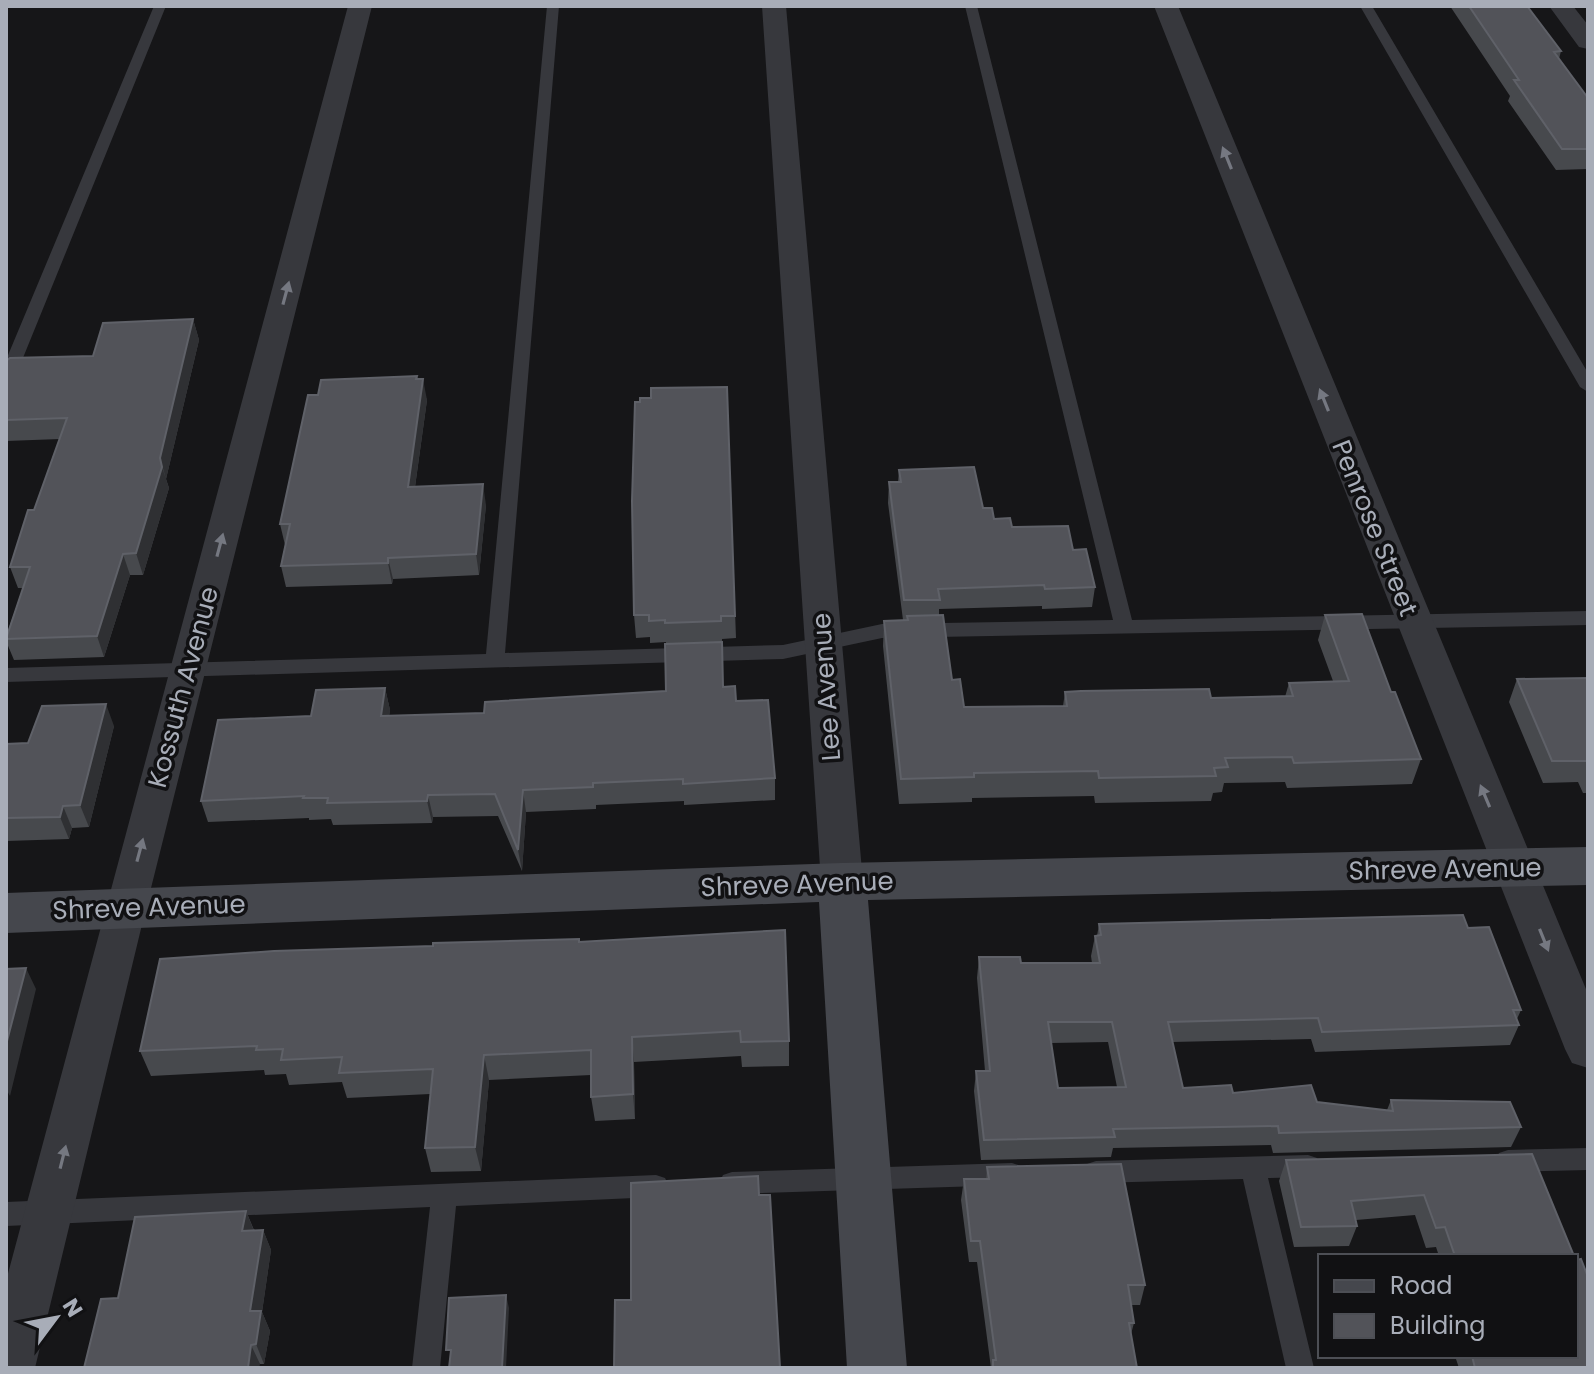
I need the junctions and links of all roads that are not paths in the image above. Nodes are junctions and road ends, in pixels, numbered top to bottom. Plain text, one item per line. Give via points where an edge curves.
1 (160, 6) edge
2 (360, 6) edge
3 (553, 6) edge
4 (774, 6) edge
5 (971, 6) edge
6 (1166, 6) edge
7 (1366, 6) edge
8 (1561, 6) edge
9 (1588, 42) edge
10 (6, 380) edge
11 (1588, 387) edge
12 (1588, 618) edge
13 (1412, 621) junction
14 (1124, 626) junction
15 (823, 643) junction
16 (495, 660) junction
17 (188, 668) junction
18 (6, 675) edge
19 (1588, 866) edge
20 (1515, 868) junction
21 (842, 882) junction
22 (125, 908) junction
23 (6, 913) edge
24 (1588, 1049) edge
25 (1588, 1159) edge
26 (1476, 1162) edge
27 (1333, 1165) edge
28 (1253, 1167) junction
29 (1029, 1173) edge
30 (1075, 1173) edge
31 (863, 1177) junction
32 (708, 1184) edge
33 (677, 1185) edge
34 (444, 1195) junction
35 (49, 1212) junction
36 (6, 1214) edge
37 (9, 1368) edge
38 (426, 1368) edge
39 (877, 1368) edge
40 (1300, 1368) edge

1 - 10 lane
17 -> 2 street, Kossuth Avenue
3 - 16 lane
4 - 15 street, Lee Avenue
5 - 14 lane
13 -> 6 street, Penrose Street
7 - 11 lane
8 - 9 street
12 - 13 lane
13 - 14 lane
20 -> 13 street, Penrose Street
14 - 15 lane via 882,631
15 - 16 lane via 783,652
15 - 21 street, Lee Avenue
16 - 17 lane
17 - 18 lane
22 -> 17 street, Kossuth Avenue
19 - 20 street, Shreve Avenue
20 - 21 street, Shreve Avenue
20 -> 24 street, Penrose Street
21 - 22 street, Shreve Avenue
21 - 31 street, Lee Avenue
22 - 23 street, Shreve Avenue
35 -> 22 street, Kossuth Avenue
25 - 26 lane
27 - 28 lane
28 - 30 lane
28 - 40 lane
29 - 31 lane
31 - 32 lane
31 - 39 street, Lee Avenue
33 - 34 lane
34 - 35 lane
34 - 38 lane
35 - 36 lane
35 - 37 street, Kossuth Avenue

